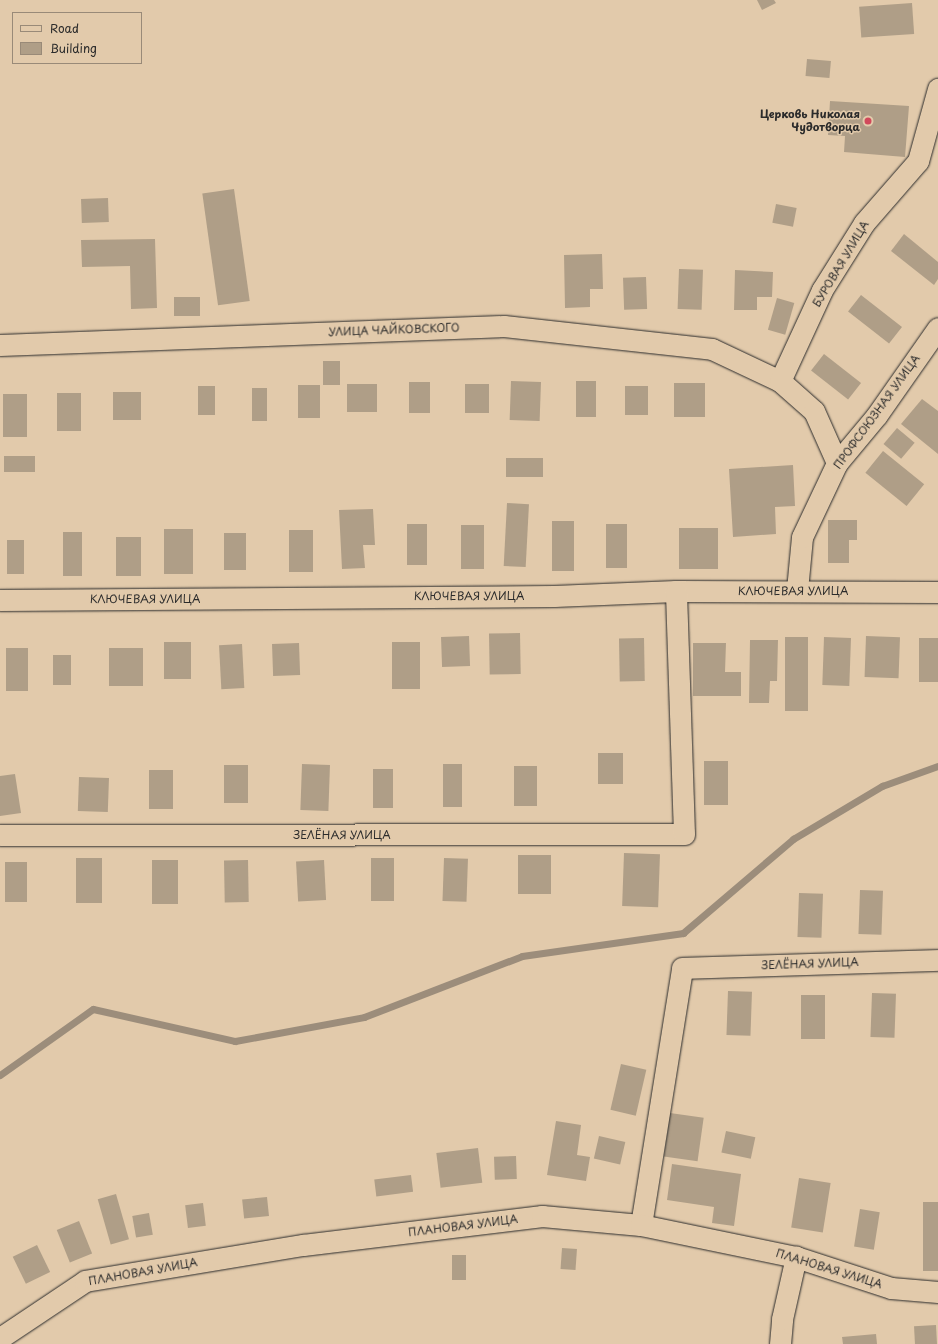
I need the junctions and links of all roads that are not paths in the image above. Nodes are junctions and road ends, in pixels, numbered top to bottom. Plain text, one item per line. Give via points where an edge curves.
1 (938, 89) edge
2 (938, 328) edge
3 (0, 345) edge
4 (780, 381) junction
5 (837, 463) junction
6 (797, 590) junction
7 (676, 591) junction
8 (938, 592) edge
9 (0, 600) edge
10 (0, 835) edge
11 (938, 960) edge
12 (641, 1225) junction
13 (796, 1257) junction
14 (938, 1292) edge
15 (0, 1338) edge
16 (780, 1344) edge

1 - 4 street, БУРОВАЯ УЛИЦА via 918,161 864,223 822,290
2 - 5 street, ПРОФСОЮЗНАЯ УЛИЦА via 877,415
3 - 4 street, УЛИЦА ЧАЙКОВСКОГО via 504,326 712,349
4 - 5 street, УЛИЦА ЧАЙКОВСКОГО via 814,411
5 - 6 street, ПРОФСОЮЗНАЯ УЛИЦА via 802,537
6 - 7 street, КЛЮЧЕВАЯ УЛИЦА
6 - 8 street, КЛЮЧЕВАЯ УЛИЦА
7 - 9 street, КЛЮЧЕВАЯ УЛИЦА via 554,596
7 - 10 street, ЗЕЛЁНАЯ УЛИЦА via 684,834
11 - 12 street, ЗЕЛЁНАЯ УЛИЦА via 682,968
12 - 13 street, ПЛАНОВАЯ УЛИЦА
12 - 15 street, ПЛАНОВАЯ УЛИЦА via 542,1216 303,1245 85,1281
13 - 14 street, ПЛАНОВАЯ УЛИЦА via 891,1288
13 - 16 street via 782,1318

